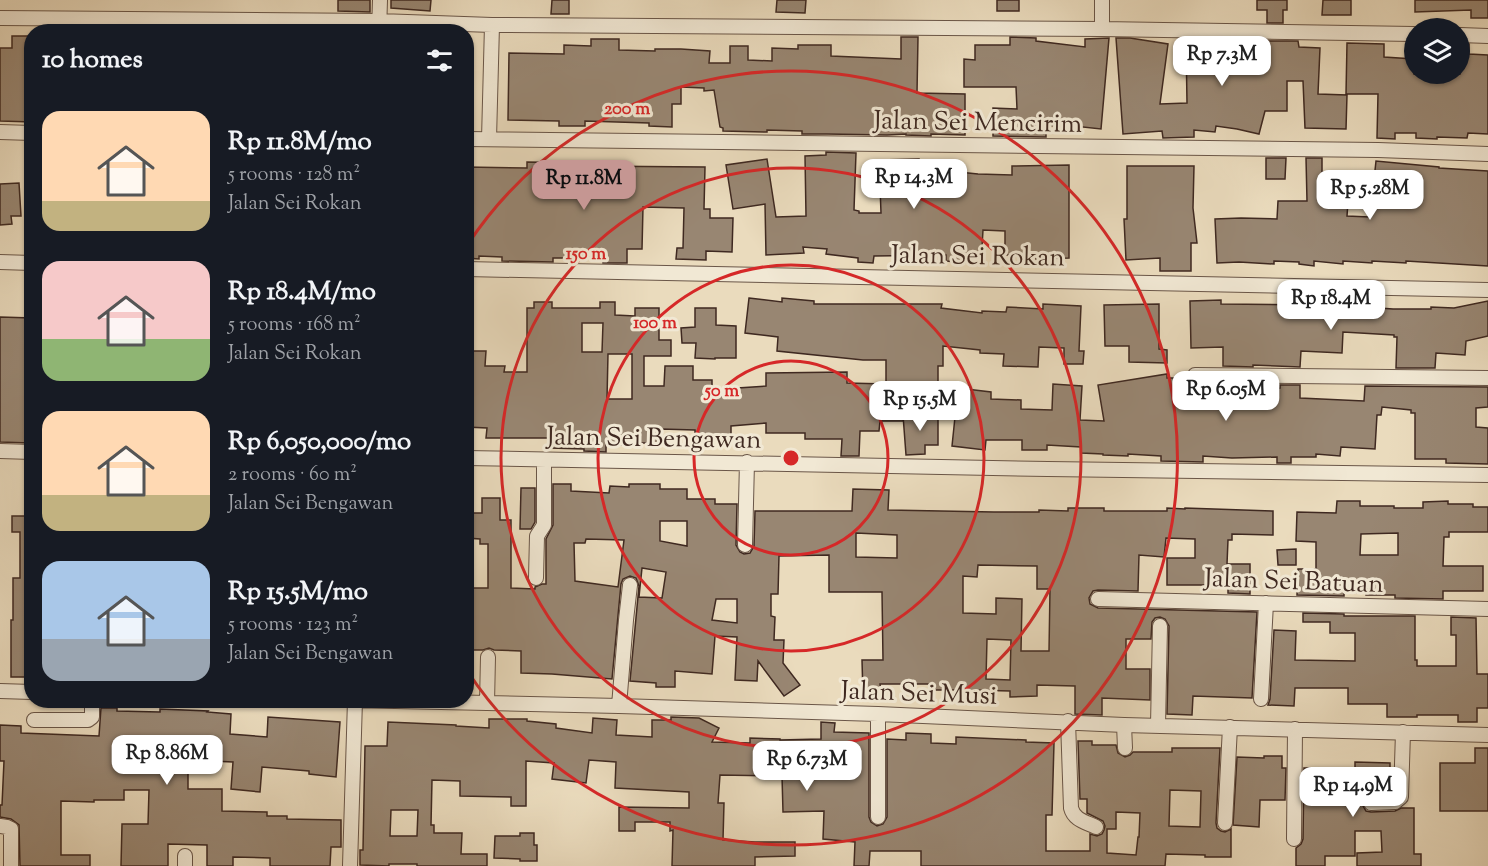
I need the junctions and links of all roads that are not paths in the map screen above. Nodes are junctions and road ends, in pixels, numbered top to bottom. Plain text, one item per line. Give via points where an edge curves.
1 (380, 0) edge
2 (1102, 0) edge
3 (0, 18) edge
4 (284, 24) edge
5 (379, 24) edge
6 (474, 25) edge
7 (492, 25) junction
8 (1102, 29) junction
9 (1404, 34) edge
10 (1470, 35) edge
11 (1488, 36) edge
12 (0, 132) edge
13 (24, 133) edge
14 (474, 139) edge
15 (489, 139) junction
16 (1488, 154) edge
17 (0, 262) edge
18 (24, 263) edge
19 (474, 269) edge
20 (1488, 290) edge
21 (1195, 375) dead end
22 (1488, 378) edge
23 (0, 452) edge
24 (24, 452) edge
25 (474, 458) edge
26 (544, 460) junction
27 (747, 462) junction
28 (1488, 475) edge
29 (745, 544) dead end
30 (536, 578) dead end
31 (630, 585) dead end
32 (1098, 599) dead end
33 (1266, 603) junction
34 (1488, 609) edge
35 (1160, 626) dead end
36 (488, 657) dead end
37 (0, 691) edge
38 (24, 692) edge
39 (1261, 699) dead end
40 (474, 704) edge
41 (487, 704) junction
42 (619, 706) junction
43 (92, 708) edge
44 (355, 708) edge
45 (878, 714) junction
46 (34, 720) dead end
47 (1068, 721) junction
48 (1125, 725) junction
49 (1158, 726) junction
50 (1230, 727) junction
51 (1295, 729) junction
52 (1403, 732) junction
53 (1488, 735) edge
54 (1125, 748) dead end
55 (1371, 803) dead end
56 (878, 818) dead end
57 (1226, 823) dead end
58 (0, 826) edge
59 (1096, 827) dead end
60 (1294, 839) dead end
61 (10, 866) edge
62 (350, 866) edge

1 - 5 street
2 - 8 street
3 - 4 street
6 - 7 street
7 - 8 street
7 - 15 street
8 - 9 street
10 - 11 street
12 - 13 street
14 - 15 street, Jalan Sei Mencirim
15 - 16 street, Jalan Sei Mencirim
17 - 18 street
19 - 20 street, Jalan Sei Rokan
21 - 22 street
23 - 24 street
25 - 26 street, Jalan Sei Bengawan
26 - 27 street, Jalan Sei Bengawan
26 - 30 street via 544,525 537,536
27 - 28 street, Jalan Sei Bengawan
27 - 29 street
31 - 42 street
32 - 33 street, Jalan Sei Batuan
33 - 34 street, Jalan Sei Batuan
33 - 39 street
35 - 49 street
36 - 41 street
37 - 38 street
40 - 41 street, Jalan Sei Musi
41 - 42 street, Jalan Sei Musi
42 - 45 street, Jalan Sei Musi
43 - 46 street via 88,720
44 - 62 street
45 - 47 street, Jalan Sei Musi
45 - 56 street
47 - 48 street, Jalan Sei Musi
47 - 59 street via 1072,813
48 - 49 street, Jalan Sei Musi
48 - 54 street
49 - 50 street, Jalan Sei Musi
50 - 51 street, Jalan Sei Musi
50 - 57 street
51 - 52 street, Jalan Sei Musi
51 - 60 street
52 - 53 street, Jalan Sei Musi
52 - 55 street via 1401,797 1395,802
58 - 61 street via 11,829

